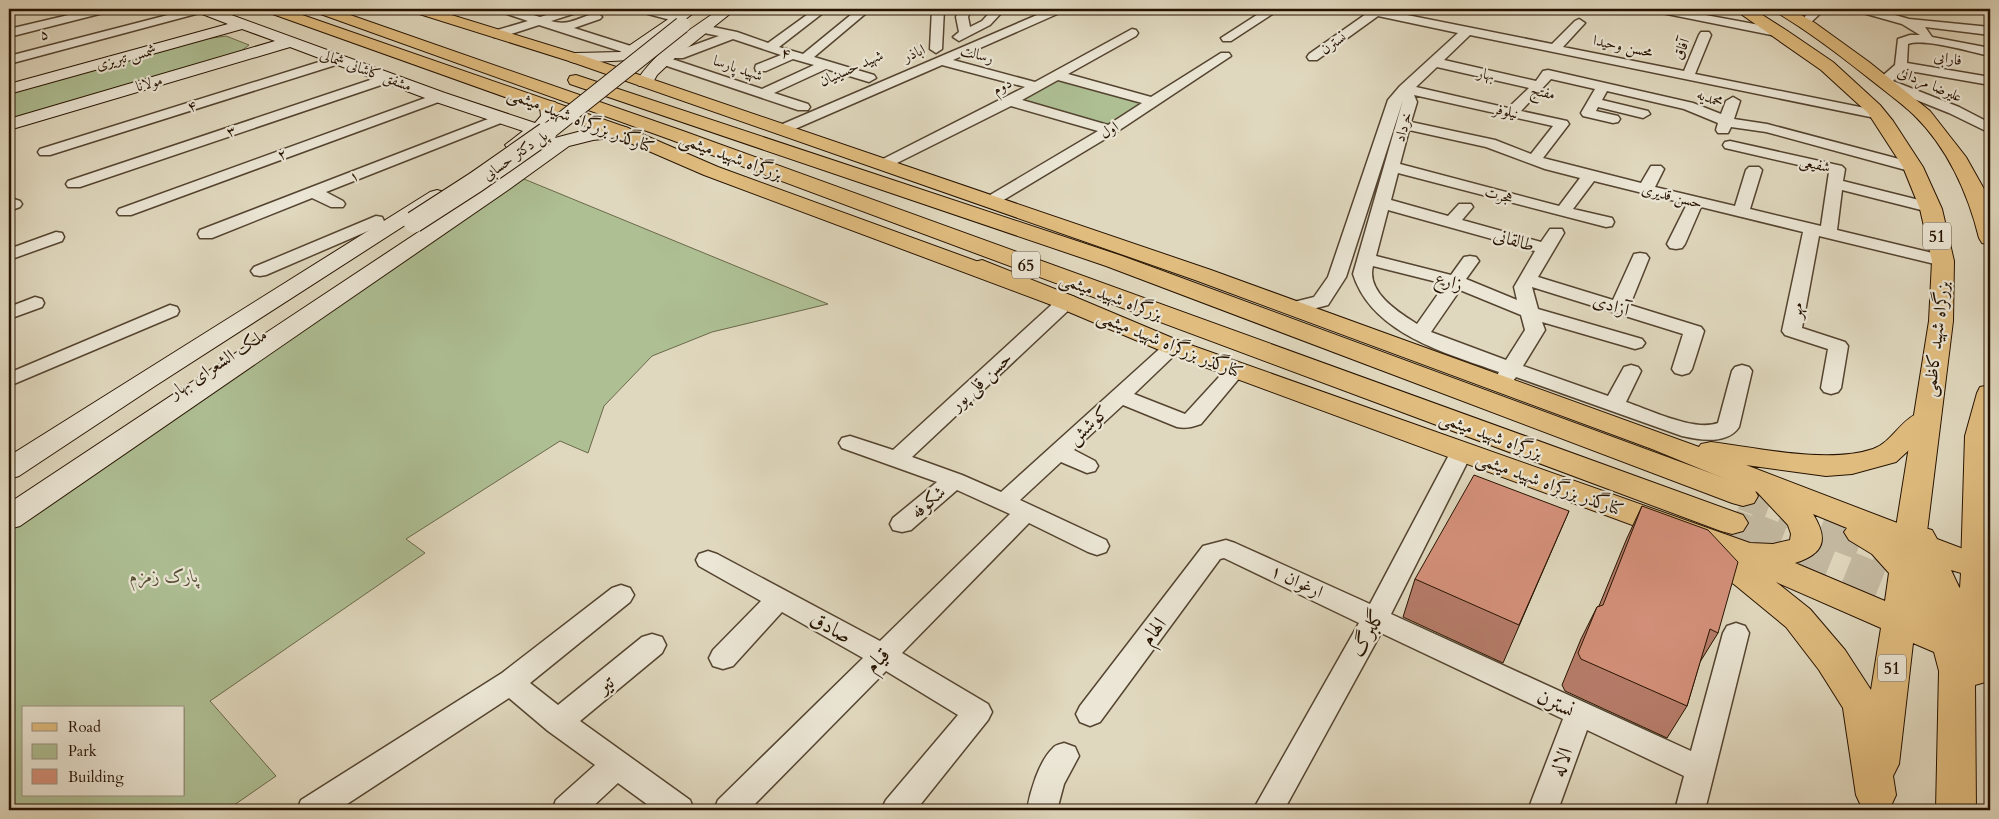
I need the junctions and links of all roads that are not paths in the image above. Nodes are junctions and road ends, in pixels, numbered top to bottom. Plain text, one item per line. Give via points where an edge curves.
1 (15, 9) edge
2 (107, 9) edge
3 (203, 9) edge
4 (272, 9) edge
5 (311, 9) edge
6 (320, 9) edge
7 (418, 9) edge
8 (578, 9) edge
9 (641, 9) edge
10 (707, 9) edge
11 (720, 9) edge
12 (729, 9) edge
13 (822, 9) edge
14 (865, 9) edge
15 (938, 9) edge
16 (965, 9) edge
17 (998, 9) edge
18 (1060, 9) edge
19 (1274, 9) edge
20 (1359, 9) edge
21 (1743, 9) edge
22 (1781, 9) edge
23 (9, 10) edge
24 (512, 10) edge
25 (1665, 10) edge
26 (1867, 10) edge
27 (1818, 11) dead end
28 (1950, 11) dead end
29 (1376, 12) junction
30 (360, 13) edge
31 (596, 17) dead end
32 (540, 21) junction
33 (690, 22) edge
34 (1910, 22) junction
35 (1579, 23) dead end
36 (1804, 23) junction
37 (244, 24) junction
38 (1956, 27) junction
39 (563, 28) junction
40 (1467, 31) junction
41 (1990, 31) edge
42 (1781, 32) junction
43 (9, 33) edge
44 (1132, 33) dead end
45 (208, 34) junction
46 (498, 34) junction
47 (965, 34) junction
48 (733, 35) junction
49 (1705, 35) dead end
50 (588, 36) junction
51 (1227, 38) dead end
52 (1925, 39) junction
53 (290, 42) junction
54 (770, 48) junction
55 (1561, 50) junction
56 (570, 51) junction
57 (629, 54) junction
58 (930, 54) junction
59 (244, 55) junction
60 (679, 55) dead end
61 (1225, 56) dead end
62 (798, 57) junction
63 (1313, 57) dead end
64 (9, 60) edge
65 (338, 60) junction
66 (1989, 60) edge
67 (661, 61) junction
68 (1434, 62) junction
69 (1556, 62) dead end
70 (825, 65) junction
71 (1900, 66) junction
72 (1968, 66) dead end
73 (761, 68) dead end
74 (1663, 71) junction
75 (700, 72) junction
76 (1056, 75) junction
77 (1688, 76) junction
78 (388, 78) junction
79 (869, 78) junction
80 (681, 80) dead end
81 (1990, 81) edge
82 (645, 82) junction
83 (1884, 82) junction
84 (1452, 84) dead end
85 (1655, 84) dead end
86 (1036, 86) junction
87 (1539, 86) junction
88 (1603, 87) junction
89 (1405, 89) junction
90 (9, 90) edge
91 (767, 91) dead end
92 (439, 97) junction
93 (1443, 97) junction
94 (1010, 101) junction
95 (1733, 101) dead end
96 (1153, 102) junction
97 (1594, 102) junction
98 (549, 106) junction
99 (803, 107) junction
100 (1515, 108) junction
101 (1560, 112) dead end
102 (1643, 114) dead end
103 (1880, 115) junction
104 (501, 118) junction
105 (1612, 119) dead end
106 (705, 122) junction
107 (9, 124) edge
108 (1404, 125) junction
109 (774, 126) junction
110 (1725, 126) junction
111 (1990, 129) edge
112 (532, 130) junction
113 (1110, 130) junction
114 (620, 132) junction
115 (676, 135) junction
116 (562, 142) junction
117 (1730, 145) dead end
118 (45, 152) dead end
119 (1534, 160) junction
120 (884, 164) junction
121 (1392, 167) junction
122 (1913, 167) junction
123 (1656, 169) dead end
124 (1754, 170) dead end
125 (1590, 176) junction
126 (74, 184) dead end
127 (1835, 184) junction
128 (1646, 190) junction
129 (313, 192) junction
130 (991, 200) junction
131 (1696, 202) junction
132 (1382, 203) junction
133 (337, 204) dead end
134 (1929, 206) junction
135 (1465, 207) dead end
136 (125, 212) dead end
137 (355, 212) dead end
138 (1564, 212) junction
139 (1741, 212) junction
140 (404, 222) junction
141 (1451, 222) junction
142 (1606, 222) dead end
143 (1820, 231) junction
144 (1556, 233) dead end
145 (206, 234) dead end
146 (56, 237) dead end
147 (1990, 238) edge
148 (1106, 240) junction
149 (1676, 244) dead end
150 (1545, 248) junction
151 (9, 255) edge
152 (1640, 258) dead end
153 (1366, 259) junction
154 (1470, 261) dead end
155 (1943, 261) junction
156 (260, 271) dead end
157 (1528, 280) junction
158 (1457, 282) junction
159 (1066, 302) junction
160 (35, 303) dead end
161 (1293, 308) junction
162 (1619, 308) junction
163 (170, 311) dead end
164 (1530, 312) junction
165 (9, 313) edge
166 (1420, 334) junction
167 (1635, 343) dead end
168 (1173, 347) junction
169 (1682, 369) dead end
170 (1236, 370) junction
171 (1631, 371) dead end
172 (1742, 371) dead end
173 (1506, 376) junction
174 (9, 380) edge
175 (1831, 388) dead end
176 (1990, 393) edge
177 (1120, 396) junction
178 (1614, 406) junction
179 (1926, 418) junction
180 (1985, 438) edge
181 (850, 443) dead end
182 (1662, 443) junction
183 (1059, 452) junction
184 (1461, 453) junction
185 (896, 460) junction
186 (1087, 466) dead end
187 (9, 470) edge
188 (954, 480) junction
189 (9, 482) edge
190 (1742, 485) junction
191 (1984, 489) edge
192 (9, 503) edge
193 (1015, 507) junction
194 (9, 518) edge
195 (902, 524) dead end
196 (1667, 526) junction
197 (1735, 537) junction
198 (1097, 546) dead end
199 (1218, 550) joint
200 (1913, 552) junction
201 (708, 560) dead end
202 (1984, 569) edge
203 (621, 595) dead end
204 (779, 598) junction
205 (1376, 617) junction
206 (1898, 621) junction
207 (1736, 633) dead end
208 (652, 645) dead end
209 (1976, 645) edge
210 (882, 655) junction
211 (723, 658) dead end
212 (512, 681) junction
213 (1090, 714) dead end
214 (1579, 714) junction
215 (558, 722) junction
216 (1064, 756) dead end
217 (617, 765) junction
218 (1699, 769) junction
219 (1875, 803) edge
220 (675, 809) edge
221 (312, 810) edge
222 (567, 810) edge
223 (729, 810) edge
224 (897, 810) edge
225 (1042, 810) edge
226 (1268, 810) edge
227 (1543, 810) edge
228 (1690, 810) edge
229 (1956, 810) edge
230 (1973, 810) edge

1 - 23 street
2 - 43 street
3 - 37 main road, مشفق کاشانی شمالی
3 - 64 street, ۵
4 - 98 main road, کنارگذر بزرگراه شهید میثمی
5 - 30 main road
6 - 30 main road, بزرگراه شهید میثمی / 65
7 - 46 main road
8 - 32 street
9 - 33 street, ۴
10 - 33 main road
11 - 33 main road
12 - 33 main road
13 - 54 street
14 - 62 street
15 - 58 street
16 - 47 street via 962,17
17 - 47 street, شهید حسینیان via 986,24
18 - 58 street, اباذر
19 - 51 street
20 - 29 street, محسن وحیدا
21 - 42 main road, بزرگراه شهید کاظمی / 51
22 - 36 main road
24 - 32 street
25 - 42 street via 1683,18
26 - 34 street
27 - 36 street
28 - 38 street
29 - 40 street, محسن وحیدا via 1436,20
29 - 63 street, نسترن
30 - 106 main road, بزرگراه شهید میثمی / 65
30 - 115 main road, بزرگراه شهید میثمی / 65
31 - 39 street
32 - 39 street
32 - 46 street
33 - 48 street, ۴
33 - 57 main road
33 - 67 main road
33 - 140 main road, پل دکتر حسابی via 553,139
34 - 38 street
34 - 52 street via 1922,31
35 - 55 street
36 - 83 main road
37 - 45 main road, شمس تبریزی
37 - 53 main road, مشفق کاشانی شمالی
38 - 41 street
39 - 50 street
40 - 55 street, محسن وحیدا
40 - 68 street
42 - 103 main road, بزرگراه شهید کاظمی / 51 via 1827,66
44 - 76 street, دوم
45 - 59 main road via 242,33 259,39 259,44
45 - 90 main road, شمس تبریزی
46 - 56 main road
47 - 58 street, شهید حسینیان
48 - 54 street, ۴
48 - 60 street
49 - 77 street, آفاق
50 - 56 street
50 - 57 street
52 - 66 street via 1968,48 1967,57
52 - 71 street via 1902,42
53 - 59 main road, مولانا
53 - 65 main road, مشفق کاشانی شمالی
54 - 62 street, ۴
55 - 69 street
55 - 74 street, محسن وحیدا
56 - 57 main road
56 - 82 main road
57 - 67 main road via 625,60 634,64
58 - 79 street, شهید حسینیان
58 - 86 street, رسالت
58 - 109 street, اباذر
59 - 107 main road, مولانا
61 - 96 street, اول
62 - 70 street, ۴
62 - 73 street
65 - 78 main road, مشفق کاشانی شمالی
65 - 118 street, ۴
66 - 72 street
67 - 75 street, شهید پارسا
67 - 82 main road
68 - 87 street, بهار
68 - 89 street
70 - 79 street, ۴
70 - 91 street
71 - 81 street, فارابی
71 - 83 street
74 - 77 street, محسن وحیدا
74 - 85 street
75 - 80 street
75 - 99 street, شهید پارسا
76 - 86 street, دوم
76 - 96 street
77 - 103 street, محسن وحیدا
78 - 92 main road, مشفق کاشانی شمالی
78 - 126 street, ۳
79 - 99 street, شهید حسینیان
82 - 109 main road
83 - 111 street, علیرضا مردانی via 1954,110
83 - 147 main road via 1923,114 1943,140 1969,181
84 - 93 street
86 - 94 street, دوم
87 - 88 street, محمدیه via 1548,74
87 - 100 street, محمدیه
88 - 97 street
88 - 110 street, محمدیه via 1688,106
89 - 93 street, نیلوفر
89 - 108 street, خرداد via 1410,102
89 - 161 street, خرداد via 1395,100 1337,277 1321,301
92 - 104 main road, مشفق کاشانی شمالی
92 - 136 street, ۲
93 - 100 street, نیلوفر
94 - 113 street
94 - 120 street, دوم
95 - 110 street
96 - 113 street, اول
97 - 102 street
97 - 105 street via 1588,113
98 - 112 main road via 550,116 543,126
98 - 114 main road, کنارگذر بزرگراه شهید میثمی
99 - 109 street, شهید حسینیان
100 - 101 street, مفتح
100 - 119 street, نیلوفر via 1562,124
103 - 122 main road, بزرگراه شهید کاظمی / 51
104 - 112 main road, مشفق کاشانی شمالی
104 - 129 street, ۱
106 - 148 main road via 844,159
106 - 190 main road, بزرگراه شهید میثمی / 65 via 1114,261
108 - 119 street, حسن قدیری via 1490,143
108 - 121 street, خرداد
109 - 120 main road
110 - 122 street, محمدیه via 1767,128 1841,141
112 - 116 main road, مشفق کاشانی شمالی via 556,136
112 - 140 main road
113 - 130 street, اول
114 - 116 main road via 593,134
114 - 159 main road, کنارگذر بزرگراه شهید میثمی via 711,171
115 - 159 main road via 729,162
115 - 197 main road, بزرگراه شهید میثمی / 65
116 - 194 main road via 493,192
117 - 127 street, شفیعی via 1837,169
119 - 125 street, حسن قدیری
120 - 130 main road
121 - 132 street, خرداد
121 - 138 street, هجرت
122 - 134 main road, بزرگراه شهید کاظمی / 51
123 - 128 street
124 - 139 street
125 - 128 street, حسن قدیری
125 - 138 street
127 - 134 street
127 - 143 street, شفیعی
128 - 131 street, حسن قدیری
129 - 133 street
129 - 145 street, ۱
130 - 148 main road
131 - 139 street, حسن قدیری
131 - 149 street
132 - 141 street, طالقانی
132 - 153 street, خرداد
134 - 155 main road, بزرگراه شهید کاظمی / 51
135 - 141 street
137 - 140 street
138 - 142 street, هجرت
139 - 143 street, حسن قدیری
140 - 156 street
140 - 187 main road via 146,380
140 - 189 main road, ملک الشعرای بهار
140 - 192 main road, ملک الشعرای بهار
141 - 150 street, طالقانی
143 - 155 street, حسن قدیری
143 - 175 street, مهر via 1792,331 1838,346
144 - 150 street
146 - 151 street
148 - 161 main road
150 - 157 street, طالقانی
152 - 162 street
153 - 158 street, زارع
153 - 166 street, خرداد via 1362,274 1368,291
154 - 158 street
155 - 179 main road, بزرگراه شهید کاظمی / 51 via 1942,321
157 - 162 street, آزادی
157 - 164 street, طالقانی via 1523,288
158 - 164 street, زارع
158 - 166 street
159 - 168 main road, کنارگذر بزرگراه شهید میثمی
159 - 185 street, حسن قلی پور
160 - 165 street
161 - 173 main road
162 - 169 street, آزادی via 1694,331
163 - 174 street
164 - 167 street, زارع
164 - 173 street, طالقانی via 1535,330
166 - 173 street, خرداد
168 - 170 main road, کنارگذر بزرگراه شهید میثمی
168 - 177 street, کوشش
170 - 177 street via 1193,419 1185,422
170 - 184 main road, کنارگذر بزرگراه شهید میثمی
171 - 178 street
172 - 178 street, خرداد via 1728,427 1711,434 1690,431
173 - 178 street, خرداد
173 - 182 main road
176 - 180 main road
177 - 183 street, کوشش
179 - 182 main road via 1886,455 1852,464 1826,466
179 - 200 main road, بزرگراه شهید کاظمی / 51 via 1916,492 1920,537
180 - 191 main road
181 - 185 street
182 - 190 main road
183 - 186 street
183 - 193 street, کوشش
184 - 196 main road, کنارگذر بزرگراه شهید میثمی
184 - 205 street, گلبرگ
185 - 188 street
188 - 193 street
188 - 195 street, شکوفه
190 - 197 main road via 1768,489 1782,499 1801,520 1806,534 1804,547 1786,555 1765,557
190 - 200 main road via 1860,532 1883,546
191 - 202 main road
193 - 198 street
193 - 210 street, قیام
196 - 197 main road, کنارگذر بزرگراه شهید میثمی
196 - 219 main road via 1746,576 1798,618 1832,660 1861,705
197 - 206 main road, کنارگذر بزرگراه شهید میثمی
199 - 205 street, ارغوان ۱ via 1226,549
199 - 213 street, الهام via 1212,552
200 - 202 main road
200 - 206 main road, 51
200 - 209 main road via 1925,596
201 - 204 street, صادق
202 - 209 main road
203 - 212 street
204 - 210 street, صادق
204 - 211 street
205 - 214 street, نسترن
205 - 226 street, گلبرگ
206 - 209 main road, کنارگذر بزرگراه شهید میثمی
206 - 219 main road, 51
207 - 218 street
208 - 215 street, تیر
209 - 229 main road via 1957,671
209 - 230 main road
210 - 223 street, قیام
210 - 224 street, صادق via 978,712
212 - 215 street via 523,696
212 - 221 street
214 - 218 street, نسترن
214 - 227 street, الاله
215 - 217 street
216 - 225 street via 1049,781
217 - 220 street
217 - 222 street
218 - 228 street

